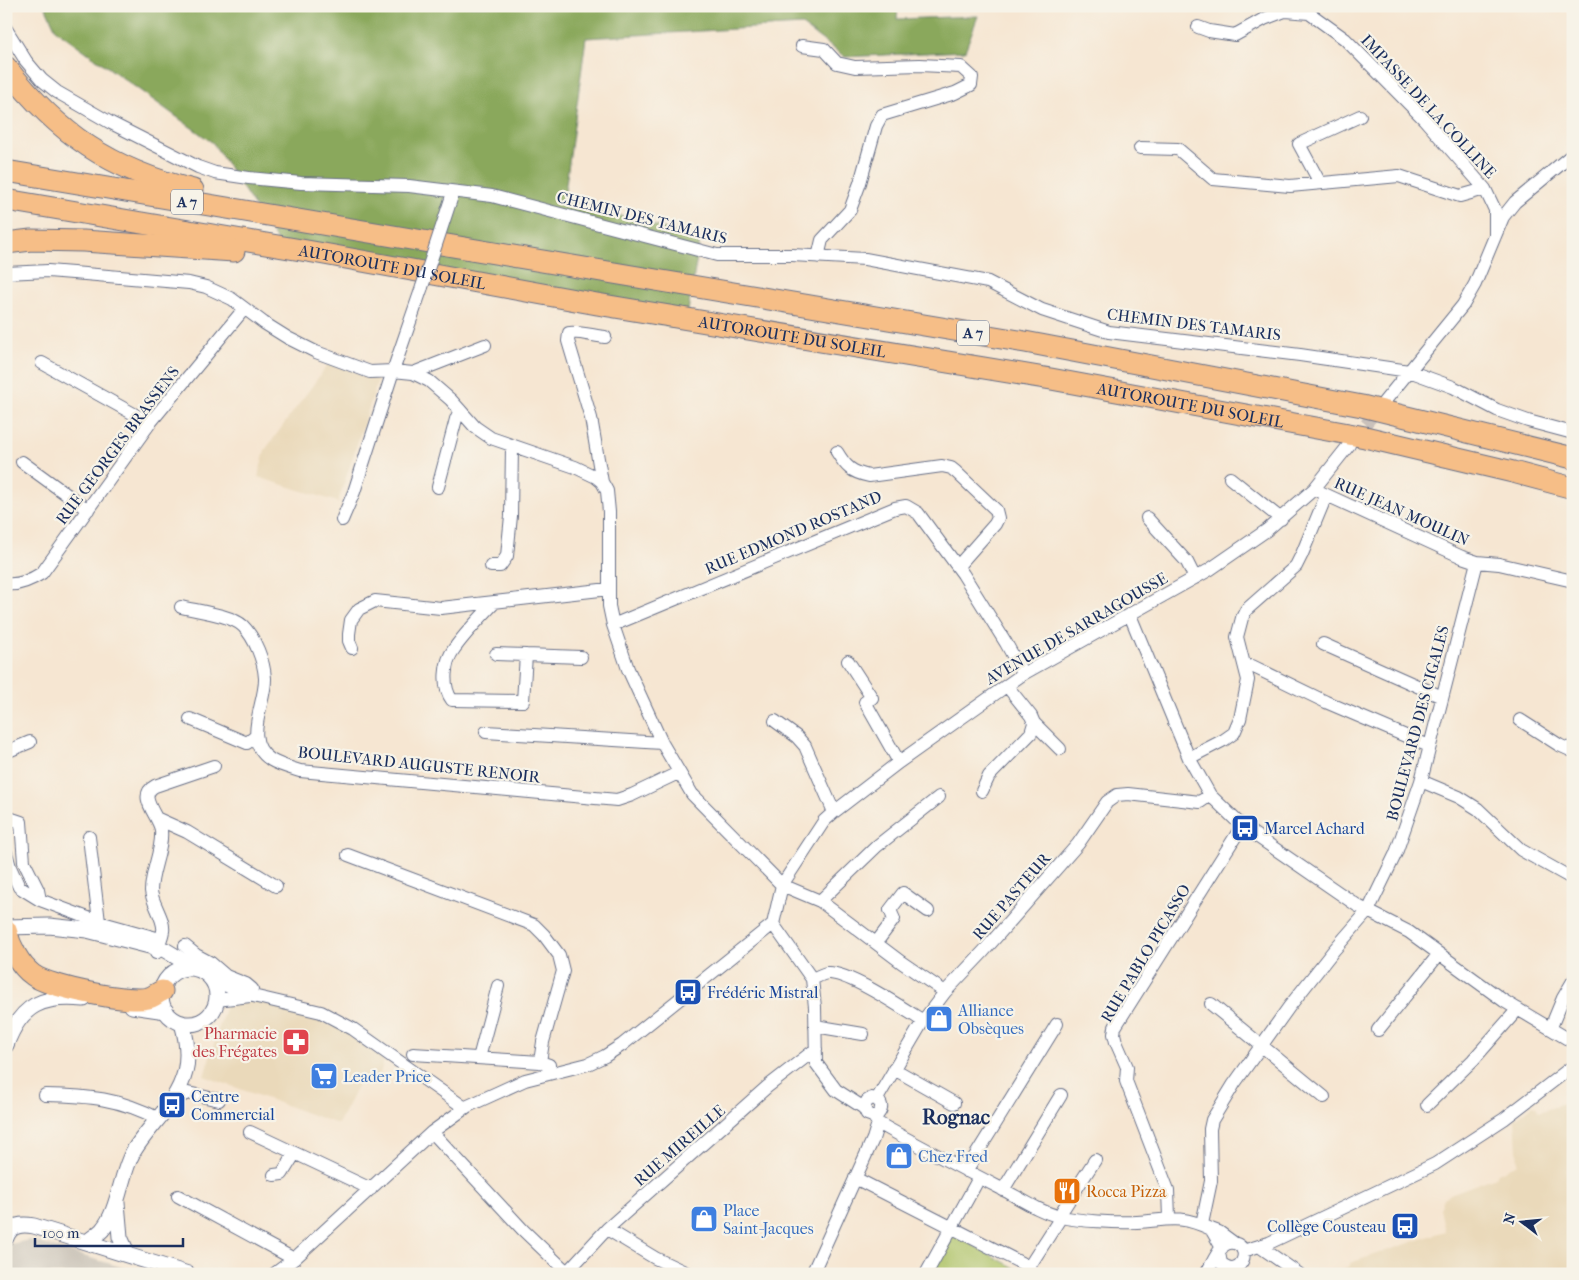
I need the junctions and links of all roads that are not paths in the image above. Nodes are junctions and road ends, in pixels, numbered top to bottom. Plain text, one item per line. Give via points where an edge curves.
1 (1198, 27) dead end
2 (6, 29) edge
3 (802, 46) dead end
4 (6, 67) edge
5 (1360, 116) dead end
6 (1140, 148) dead end
7 (1573, 154) edge
8 (6, 171) edge
9 (1320, 183) junction
10 (1485, 189) junction
11 (453, 195) junction
12 (6, 200) edge
13 (369, 231) junction
14 (1495, 236) junction
15 (6, 243) edge
16 (818, 257) junction
17 (362, 261) junction
18 (6, 273) edge
19 (244, 309) junction
20 (605, 337) dead end
21 (485, 345) dead end
22 (42, 363) dead end
23 (393, 371) junction
24 (1409, 371) junction
25 (413, 373) junction
26 (1384, 402) tunnel mouth
27 (460, 410) junction
28 (150, 423) junction
29 (1573, 433) edge
30 (1349, 445) tunnel mouth
31 (512, 446) junction
32 (837, 452) dead end
33 (1573, 458) edge
34 (22, 462) dead end
35 (1230, 478) dead end
36 (602, 482) junction
37 (438, 487) dead end
38 (1573, 488) edge
39 (1314, 489) junction
40 (1326, 496) junction
41 (88, 510) junction
42 (1147, 518) dead end
43 (1280, 519) junction
44 (342, 520) dead end
45 (1477, 562) junction
46 (491, 566) dead end
47 (958, 566) junction
48 (1195, 578) junction
49 (1573, 581) edge
50 (6, 584) edge
51 (608, 589) junction
52 (495, 602) junction
53 (181, 607) dead end
54 (1130, 614) junction
55 (613, 625) junction
56 (1323, 644) dead end
57 (352, 648) dead end
58 (496, 654) dead end
59 (526, 655) junction
60 (580, 657) dead end
61 (848, 661) dead end
62 (1252, 666) dead end
63 (1024, 674) junction
64 (1007, 686) junction
65 (1442, 697) junction
66 (190, 720) dead end
67 (1520, 720) dead end
68 (775, 721) dead end
69 (1034, 723) junction
70 (486, 732) dead end
71 (256, 736) junction
72 (30, 742) dead end
73 (662, 743) junction
74 (1429, 746) junction
75 (1060, 749) dead end
76 (1572, 750) edge
77 (6, 752) edge
78 (1189, 758) junction
79 (898, 762) junction
80 (214, 766) dead end
81 (678, 773) junction
82 (1421, 782) junction
83 (982, 790) dead end
84 (1210, 795) junction
85 (939, 797) dead end
86 (834, 812) junction
87 (6, 816) edge
88 (158, 819) junction
89 (1242, 826) junction
90 (187, 832) junction
91 (89, 837) dead end
92 (160, 840) junction
93 (6, 853) edge
94 (348, 855) dead end
95 (1570, 874) edge
96 (782, 885) junction
97 (276, 886) dead end
98 (40, 900) junction
99 (820, 901) junction
100 (928, 910) dead end
101 (1368, 911) junction
102 (99, 922) junction
103 (773, 924) junction
104 (6, 928) edge
105 (876, 943) junction
106 (185, 946) dead end
107 (158, 947) junction
108 (1439, 954) junction
109 (196, 968) junction
110 (812, 979) junction
111 (214, 981) junction
112 (1573, 981) edge
113 (498, 986) dead end
114 (166, 992) junction
115 (945, 992) junction
116 (259, 996) junction
117 (218, 1000) junction
118 (1211, 1004) dead end
119 (1518, 1009) junction
120 (923, 1021) junction
121 (182, 1023) junction
122 (199, 1023) junction
123 (1057, 1024) dead end
124 (815, 1026) junction
125 (1551, 1027) junction
126 (1378, 1030) dead end
127 (864, 1034) dead end
128 (1573, 1042) edge
129 (6, 1045) edge
130 (1260, 1046) junction
131 (816, 1049) junction
132 (413, 1054) dead end
133 (479, 1058) junction
134 (540, 1062) junction
135 (1573, 1066) edge
136 (565, 1070) junction
137 (894, 1070) junction
138 (45, 1094) dead end
139 (1061, 1095) dead end
140 (179, 1097) junction
141 (1324, 1097) dead end
142 (219, 1100) dead end
143 (954, 1103) dead end
144 (1427, 1105) dead end
145 (465, 1108) junction
146 (872, 1115) junction
147 (162, 1116) junction
148 (250, 1132) dead end
149 (432, 1132) junction
150 (295, 1153) junction
151 (1095, 1160) dead end
152 (966, 1171) junction
153 (274, 1175) dead end
154 (855, 1178) junction
155 (979, 1178) junction
156 (371, 1188) junction
157 (1002, 1190) junction
158 (178, 1196) dead end
159 (117, 1200) junction
160 (1061, 1217) junction
161 (1164, 1218) junction
162 (952, 1227) junction
163 (1206, 1227) junction
164 (607, 1229) junction
165 (6, 1238) edge
166 (87, 1242) junction
167 (1260, 1246) junction
168 (1239, 1247) junction
169 (1220, 1250) junction
170 (128, 1255) junction
171 (292, 1261) junction
172 (1232, 1270) edge
173 (569, 1272) edge
174 (188, 1274) edge
175 (274, 1274) edge
176 (279, 1274) edge
177 (688, 1274) edge
178 (812, 1274) edge
179 (926, 1274) edge
180 (1206, 1274) edge
181 (1299, 1274) edge

1 - 10 street, IMPASSE DE LA COLLINE via 1235,35 1284,11 1309,13 1345,39 1424,119
2 - 11 street, CHEMIN DES TAMARIS via 26,62 57,92 198,167 249,178 409,186
3 - 16 street via 824,49 837,63 855,67 961,67 972,77 971,86 955,93 882,115 850,210 822,240
4 - 13 highway via 47,114 75,138 120,166 177,186
5 - 9 street via 1299,144
6 - 9 street via 1178,149 1213,179 1290,186
7 - 14 street via 1515,202
8 - 13 highway, AUTOROUTE DU SOLEIL / A 7
9 - 10 street via 1399,176 1460,196
10 - 14 street, IMPASSE DE LA COLLINE via 1495,210
11 - 16 street, CHEMIN DES TAMARIS via 492,196 718,255
11 - 23 street, bridge
12 - 17 highway, AUTOROUTE DU SOLEIL / A 7
13 - 33 highway, AUTOROUTE DU SOLEIL / A 7 via 1034,344 1362,406
14 - 24 street via 1463,305
15 - 17 highway via 83,241
16 - 24 street, CHEMIN DES TAMARIS via 865,259 988,282 1042,310 1109,332 1300,354
17 - 38 highway, AUTOROUTE DU SOLEIL / A 7 via 597,304 1051,379 1365,437
18 - 19 street via 67,272 189,283 232,299
19 - 23 street via 316,352 370,372
19 - 28 street, RUE GEORGES BRASSENS
20 - 36 street via 573,332 569,334 568,341 591,418
21 - 25 street
22 - 28 street
23 - 25 street
23 - 44 street
24 - 26 street
24 - 29 street, CHEMIN DES TAMARIS via 1497,410
25 - 27 street via 429,381
27 - 31 street via 475,427
27 - 37 street
28 - 41 street, RUE GEORGES BRASSENS
30 - 39 street, AVENUE DE SARRAGOUSSE
31 - 36 street via 576,467
31 - 46 street via 507,556 500,566
32 - 47 street via 846,466 868,476 942,466 951,468 996,510 998,518 995,524
34 - 41 street
35 - 43 street
36 - 51 street via 607,491 610,512
39 - 40 street, RUE JEAN MOULIN
39 - 43 street, AVENUE DE SARRAGOUSSE
40 - 45 street, RUE JEAN MOULIN
40 - 78 street via 1296,566 1246,610 1242,618 1237,637 1248,680 1234,733
41 - 50 street, RUE GEORGES BRASSENS via 42,573 30,581
42 - 48 street via 1187,562
43 - 48 street, AVENUE DE SARRAGOUSSE
45 - 49 street, RUE JEAN MOULIN
45 - 65 street, BOULEVARD DES CIGALES
47 - 55 street, RUE EDMOND ROSTAND via 918,513 906,506
47 - 63 street, RUE EDMOND ROSTAND
48 - 54 street, AVENUE DE SARRAGOUSSE
51 - 52 street
51 - 55 street
52 - 57 street via 441,608 375,601 359,609 351,620 349,641
52 - 59 street via 453,649 448,660 446,693 452,700 460,701 523,701
53 - 71 street via 243,626 260,652 265,679
54 - 63 street, AVENUE DE SARRAGOUSSE
54 - 78 street
55 - 73 street via 628,669
56 - 65 street
58 - 59 street
59 - 60 street
61 - 79 street via 872,698 866,702
62 - 74 street
63 - 64 street, AVENUE DE SARRAGOUSSE
64 - 69 street
64 - 79 street, AVENUE DE SARRAGOUSSE
65 - 74 street, BOULEVARD DES CIGALES
66 - 71 street via 247,743
67 - 76 street
68 - 86 street via 805,746
69 - 75 street
69 - 83 street via 1030,734 989,776
70 - 73 street
71 - 81 street, BOULEVARD AUGUSTE RENOIR via 260,748 271,760 300,772 617,800
72 - 77 street
73 - 81 street
74 - 82 street, BOULEVARD DES CIGALES
78 - 84 street
79 - 86 street, AVENUE DE SARRAGOUSSE
80 - 88 street via 150,789 148,801
81 - 96 street via 692,794
82 - 95 street via 1459,797 1478,809 1521,850
82 - 101 street, BOULEVARD DES CIGALES via 1396,852
84 - 89 street
84 - 115 street, RUE PASTEUR via 1200,802 1117,794 1107,802 1078,844
85 - 99 street via 877,846
86 - 96 street, AVENUE DE SARRAGOUSSE via 824,821
87 - 98 street via 21,822 24,862
88 - 90 street
88 - 92 street
89 - 101 street
89 - 161 street, RUE PABLO PICASSO via 1115,1027 1114,1034 1126,1067 1126,1081 1168,1190
90 - 92 street
90 - 97 street
91 - 102 street
92 - 107 street via 151,891 164,930
93 - 98 street via 20,886
94 - 134 street via 534,925 544,935 559,955 563,971
96 - 99 street
96 - 103 street
98 - 102 street
99 - 105 street
100 - 105 street via 903,893 890,910 894,919
101 - 108 street via 1409,932
101 - 130 street, BOULEVARD DES CIGALES
102 - 107 street
103 - 110 street
103 - 136 street via 622,1045 588,1064
104 - 107 street via 49,926 88,930
104 - 114 highway via 15,955 33,975 46,982 134,1000
105 - 115 street
106 - 116 street via 226,976 246,984
107 - 109 street
107 - 114 street via 164,959
108 - 119 street
108 - 126 street
109 - 111 street
109 - 114 street via 178,970
110 - 120 street via 827,974 840,975
110 - 124 street
111 - 116 street
111 - 117 street
112 - 125 street
113 - 133 street
114 - 121 street via 170,1017
114 - 129 street via 37,1003 22,1014
115 - 120 street, RUE PASTEUR
116 - 117 street
116 - 145 street via 321,1012 353,1029
117 - 122 street via 211,1015
118 - 130 street
119 - 125 street
119 - 144 street
120 - 137 street, RUE PASTEUR
121 - 122 street
121 - 147 street via 187,1041 185,1072
122 - 140 street via 194,1071
123 - 152 street
124 - 127 street
124 - 131 street
125 - 128 street
130 - 141 street
130 - 163 street, BOULEVARD DES CIGALES via 1212,1120
131 - 146 street via 816,1063 836,1090
131 - 164 street, RUE MIREILLE via 767,1087
132 - 133 street
133 - 134 street
134 - 136 street
135 - 167 street via 1504,1119 1435,1164
136 - 145 street via 526,1080
137 - 143 street
137 - 146 street, RUE PASTEUR via 877,1099 882,1108 878,1114
138 - 147 street via 117,1101
139 - 157 street
140 - 142 street via 188,1093
140 - 147 street
145 - 149 street
146 - 152 street
146 - 154 street
147 - 159 street via 130,1158
148 - 150 street
149 - 156 street
149 - 173 street via 522,1230
150 - 153 street via 282,1174
150 - 156 street
151 - 160 street
152 - 155 street
154 - 162 street
154 - 178 street
155 - 157 street
155 - 162 street
156 - 171 street
157 - 160 street
158 - 171 street
159 - 166 street via 103,1229
159 - 170 street via 120,1237
160 - 161 street via 1137,1222
160 - 162 street via 1029,1267
161 - 163 street via 1195,1221
162 - 179 street
163 - 168 street
163 - 169 street
164 - 173 street, RUE MIREILLE
164 - 177 street
165 - 166 street via 13,1228 22,1224
166 - 170 street
167 - 168 street
167 - 181 street
168 - 169 street via 1227,1244
168 - 172 street via 1243,1261
169 - 172 street via 1220,1260
169 - 180 street
170 - 174 street
171 - 175 street
171 - 176 street

